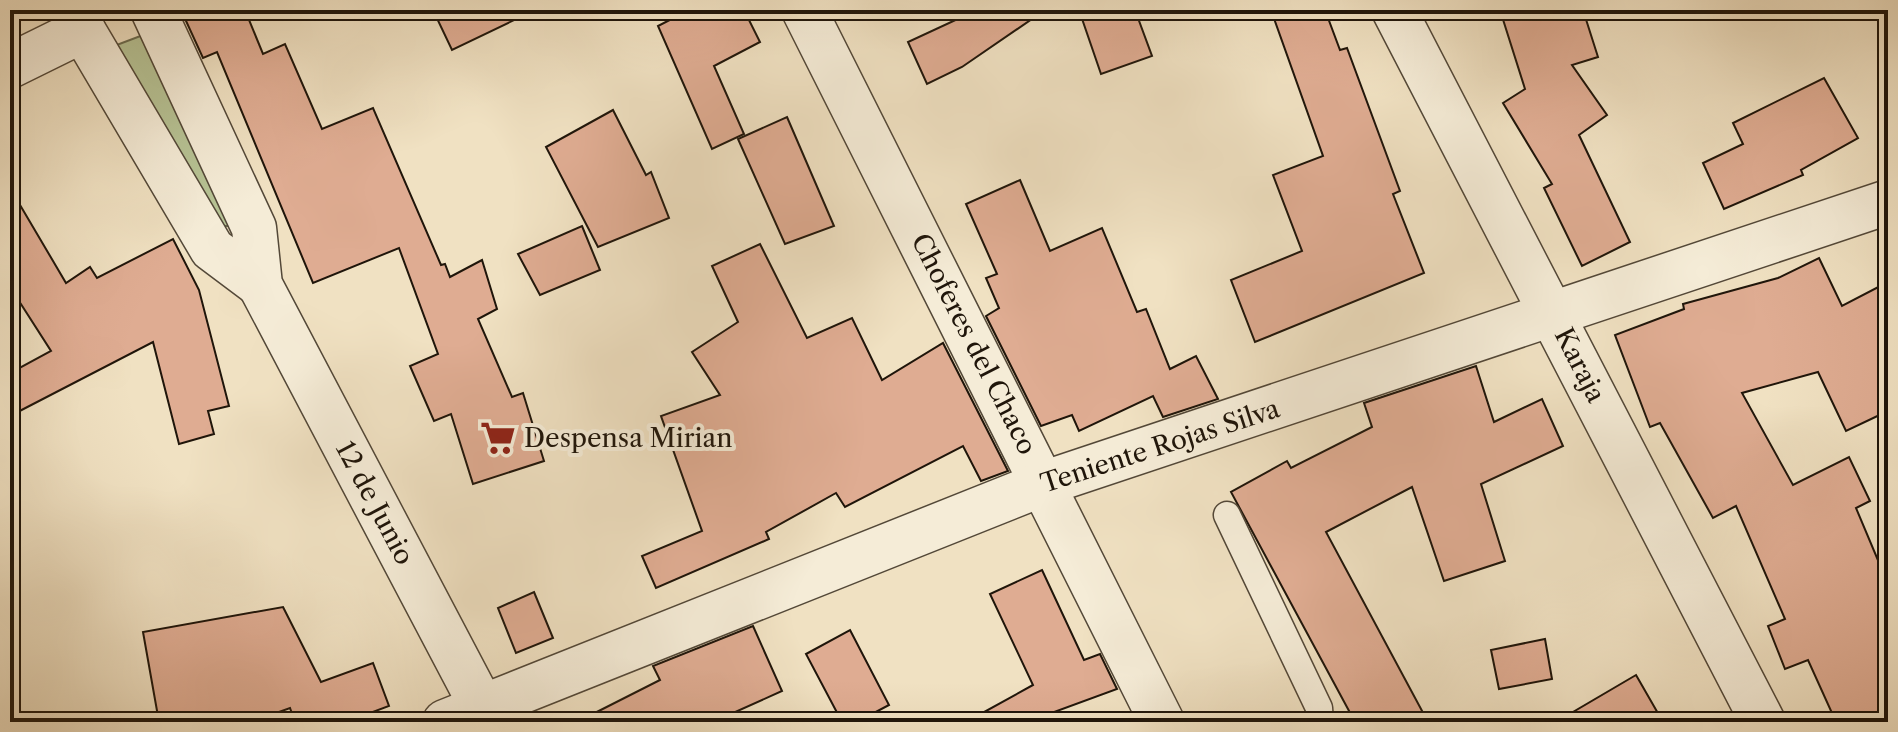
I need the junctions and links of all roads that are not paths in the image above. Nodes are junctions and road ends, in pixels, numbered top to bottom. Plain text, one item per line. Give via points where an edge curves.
1 (153, 10) edge
2 (804, 10) edge
3 (1394, 10) edge
4 (77, 20) edge
5 (10, 66) edge
6 (1888, 202) edge
7 (260, 285) junction
8 (1555, 316) junction
9 (1045, 483) junction
10 (1227, 515) dead end
11 (473, 717) edge
12 (1162, 722) edge
13 (1320, 722) edge
14 (1763, 722) edge

1 - 7 street, 12 de Junio via 254,228
2 - 9 street, Choferes del Chaco
3 - 8 street, Karaja
4 - 5 street
4 - 7 street, 12 de Junio via 212,249
6 - 8 street, Teniente Rojas Silva
7 - 11 street, 12 de Junio
8 - 9 street, Teniente Rojas Silva
8 - 14 street, Karaja
9 - 11 street, Teniente Rojas Silva
9 - 12 street, Choferes del Chaco
10 - 13 lane via 1319,708

